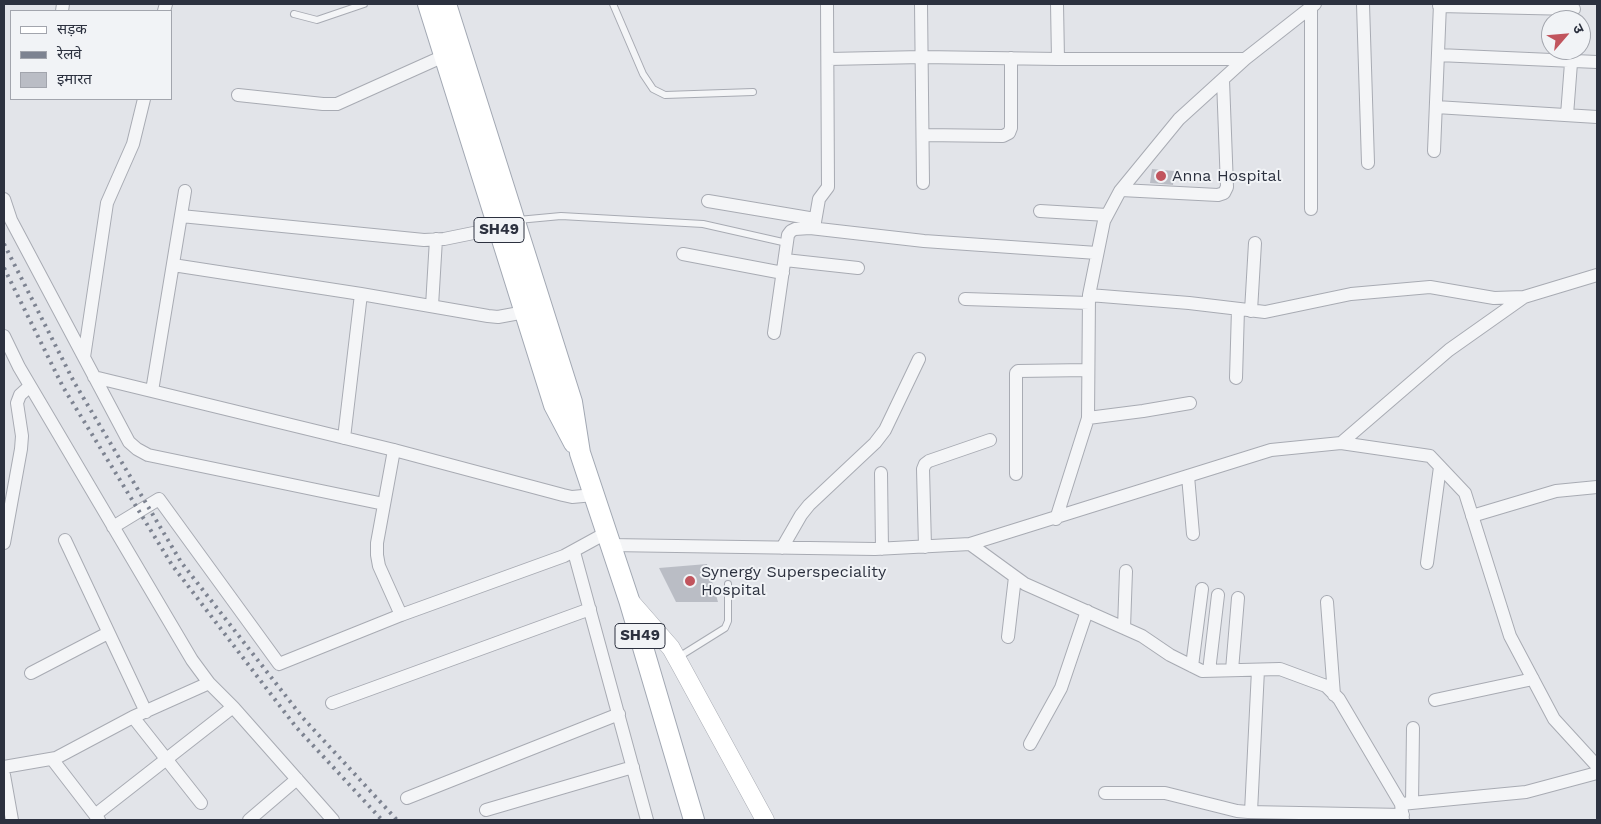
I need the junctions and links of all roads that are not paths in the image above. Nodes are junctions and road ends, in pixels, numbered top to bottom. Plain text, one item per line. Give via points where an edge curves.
1 (364, 4) edge
2 (428, 4) edge
3 (446, 4) edge
4 (613, 4) edge
5 (828, 4) edge
6 (921, 4) edge
7 (1057, 4) edge
8 (1363, 4) edge
9 (1313, 5) edge
10 (1440, 5) edge
11 (1552, 10) edge
12 (294, 14) dead end
13 (1438, 55) junction
14 (1541, 55) edge
15 (444, 56) junction
16 (922, 56) junction
17 (1011, 58) junction
18 (829, 59) junction
19 (1058, 59) junction
20 (1245, 59) junction
21 (1571, 60) edge
22 (1223, 80) junction
23 (753, 92) dead end
24 (238, 94) dead end
25 (144, 100) edge
26 (1436, 107) junction
27 (1567, 114) junction
28 (1597, 117) edge
29 (923, 135) junction
30 (1434, 151) dead end
31 (1368, 163) dead end
32 (923, 184) dead end
33 (1121, 190) junction
34 (186, 191) dead end
35 (4, 199) edge
36 (708, 201) dead end
37 (1312, 209) dead end
38 (1040, 212) dead end
39 (1107, 215) junction
40 (181, 216) junction
41 (813, 223) junction
42 (507, 224) junction
43 (436, 239) junction
44 (787, 243) junction
45 (1255, 243) dead end
46 (1097, 253) junction
47 (683, 254) dead end
48 (785, 260) junction
49 (173, 265) junction
50 (858, 268) dead end
51 (783, 273) junction
52 (1597, 275) edge
53 (362, 294) junction
54 (1524, 297) junction
55 (965, 299) dead end
56 (1089, 299) junction
57 (432, 306) junction
58 (1244, 310) junction
59 (525, 312) junction
60 (774, 333) dead end
61 (4, 336) edge
62 (84, 357) junction
63 (9, 358) edge
64 (919, 359) dead end
65 (1088, 370) junction
66 (94, 377) junction
67 (1236, 378) dead end
68 (30, 386) junction
69 (152, 391) junction
70 (1190, 403) dead end
71 (1088, 418) junction
72 (344, 438) junction
73 (990, 440) dead end
74 (1341, 443) junction
75 (394, 450) junction
76 (580, 453) junction
77 (1440, 467) junction
78 (881, 473) dead end
79 (1016, 474) dead end
80 (1188, 476) junction
81 (1597, 487) edge
82 (594, 495) junction
83 (384, 504) junction
84 (1472, 516) junction
85 (1056, 518) junction
86 (113, 527) junction
87 (1193, 534) dead end
88 (608, 539) junction
89 (64, 540) dead end
90 (4, 543) edge
91 (970, 544) junction
92 (925, 546) junction
93 (782, 548) junction
94 (882, 549) junction
95 (574, 552) junction
96 (1428, 563) dead end
97 (1126, 571) dead end
98 (1015, 576) junction
99 (728, 584) dead end
100 (1202, 589) dead end
101 (1218, 595) dead end
102 (1238, 598) dead end
103 (629, 600) junction
104 (1327, 602) dead end
105 (590, 609) junction
106 (1087, 611) junction
107 (401, 615) junction
108 (1124, 628) junction
109 (108, 633) junction
110 (1008, 637) dead end
111 (677, 658) junction
112 (1192, 666) junction
113 (1232, 670) junction
114 (1258, 670) junction
115 (1209, 671) junction
116 (31, 673) dead end
117 (1533, 679) junction
118 (209, 683) junction
119 (1334, 695) junction
120 (1434, 700) dead end
121 (332, 703) dead end
122 (233, 706) junction
123 (146, 712) junction
124 (619, 714) junction
125 (134, 718) junction
126 (1413, 728) dead end
127 (1030, 744) dead end
128 (52, 759) junction
129 (167, 759) junction
130 (1597, 766) edge
131 (4, 767) edge
132 (633, 767) junction
133 (1597, 774) edge
134 (4, 775) edge
135 (297, 779) junction
136 (1105, 793) dead end
137 (407, 798) dead end
138 (201, 803) dead end
139 (486, 810) dead end
140 (1405, 810) edge
141 (1251, 812) junction
142 (1237, 816) edge
143 (97, 818) edge
144 (12, 820) edge
145 (249, 820) edge
146 (333, 820) edge
147 (647, 820) edge
148 (694, 820) edge
149 (765, 820) edge

1 - 12 lane via 317,20
2 - 15 main road, SH49
3 - 42 main road, SH49
4 - 23 lane via 643,74 653,89 665,95
5 - 18 street
6 - 16 street
7 - 19 street
8 - 31 street
9 - 20 street
9 - 37 street
10 - 11 street
10 - 13 street
13 - 14 street
13 - 26 street
15 - 24 street via 337,104
15 - 42 main road, SH49
16 - 17 street
16 - 18 street
16 - 29 street
17 - 19 street
17 - 29 street via 1009,133 1003,136
18 - 41 street via 828,187 819,199
19 - 20 street
20 - 22 street
21 - 27 street
22 - 33 street via 1179,119
22 - 33 street via 1227,187 1224,192 1218,195
25 - 62 street via 133,144 107,203
26 - 27 street
26 - 30 street
27 - 28 street
29 - 32 street
33 - 39 street
34 - 40 street
35 - 62 street via 11,220
36 - 41 street
38 - 39 street
39 - 46 street
40 - 43 street
40 - 49 street
41 - 44 street via 791,231
41 - 46 street via 924,241
42 - 43 street
42 - 44 lane via 561,216 703,224
42 - 59 main road, SH49
42 - 76 main road, SH49 via 572,402
43 - 57 street
44 - 48 street
45 - 58 street
46 - 56 street
47 - 51 street
48 - 50 street
48 - 51 street
49 - 53 street
49 - 69 street
51 - 60 street
52 - 54 street
53 - 57 street
53 - 72 street
54 - 58 street via 1494,298 1430,287 1351,294 1265,312
54 - 74 street via 1449,350
55 - 56 street
56 - 58 street via 1189,303
56 - 65 street
57 - 59 street via 498,317
58 - 67 street
59 - 76 main road, SH49 via 554,405
61 - 63 street
62 - 66 street
63 - 68 street
64 - 93 street via 885,430 809,505
65 - 71 street
65 - 79 street via 1018,370
66 - 69 street
66 - 83 street via 129,442 148,455
68 - 86 street
68 - 90 street via 17,403 21,449
69 - 72 street
70 - 71 street
71 - 85 street
72 - 75 street
73 - 92 street via 925,464 922,469
74 - 77 street via 1430,456
74 - 80 street via 1272,450
75 - 82 street via 563,496
75 - 83 street
76 - 82 main road, SH49
77 - 84 street via 1465,493
77 - 96 street
78 - 94 street
80 - 85 street
80 - 87 street
81 - 84 street via 1556,491
82 - 88 main road, SH49
83 - 107 street via 377,555
84 - 117 street via 1510,636
85 - 91 street
86 - 107 street via 159,499 279,664
86 - 118 street via 183,646
88 - 93 street
88 - 95 street
88 - 103 main road, SH49
89 - 109 street
91 - 92 street
91 - 98 street
92 - 94 street
93 - 94 street
95 - 105 street
95 - 107 street
97 - 108 street
98 - 106 street via 1025,584
98 - 110 street
99 - 111 lane via 728,621 725,628
100 - 112 street
101 - 115 street
102 - 113 street
103 - 111 main road
103 - 148 main road, SH49
104 - 119 street
105 - 121 street
105 - 124 street
106 - 108 street
106 - 127 street via 1061,688
108 - 112 street
109 - 116 street
109 - 123 street
111 - 149 main road
112 - 115 street
113 - 114 street
113 - 115 street
114 - 119 street via 1280,670 1326,686
114 - 141 street
117 - 120 street
117 - 130 street via 1554,719
118 - 122 street
118 - 123 street
119 - 140 street
122 - 129 street
122 - 135 street
123 - 125 street
124 - 132 street
124 - 137 street
125 - 128 street
125 - 129 street
126 - 140 street
128 - 131 street
128 - 143 street
129 - 138 street
129 - 143 street
132 - 139 street
132 - 147 street
133 - 140 street via 1526,792
134 - 144 street
135 - 145 street
135 - 146 street
136 - 142 street via 1165,793
140 - 141 street
141 - 142 street

